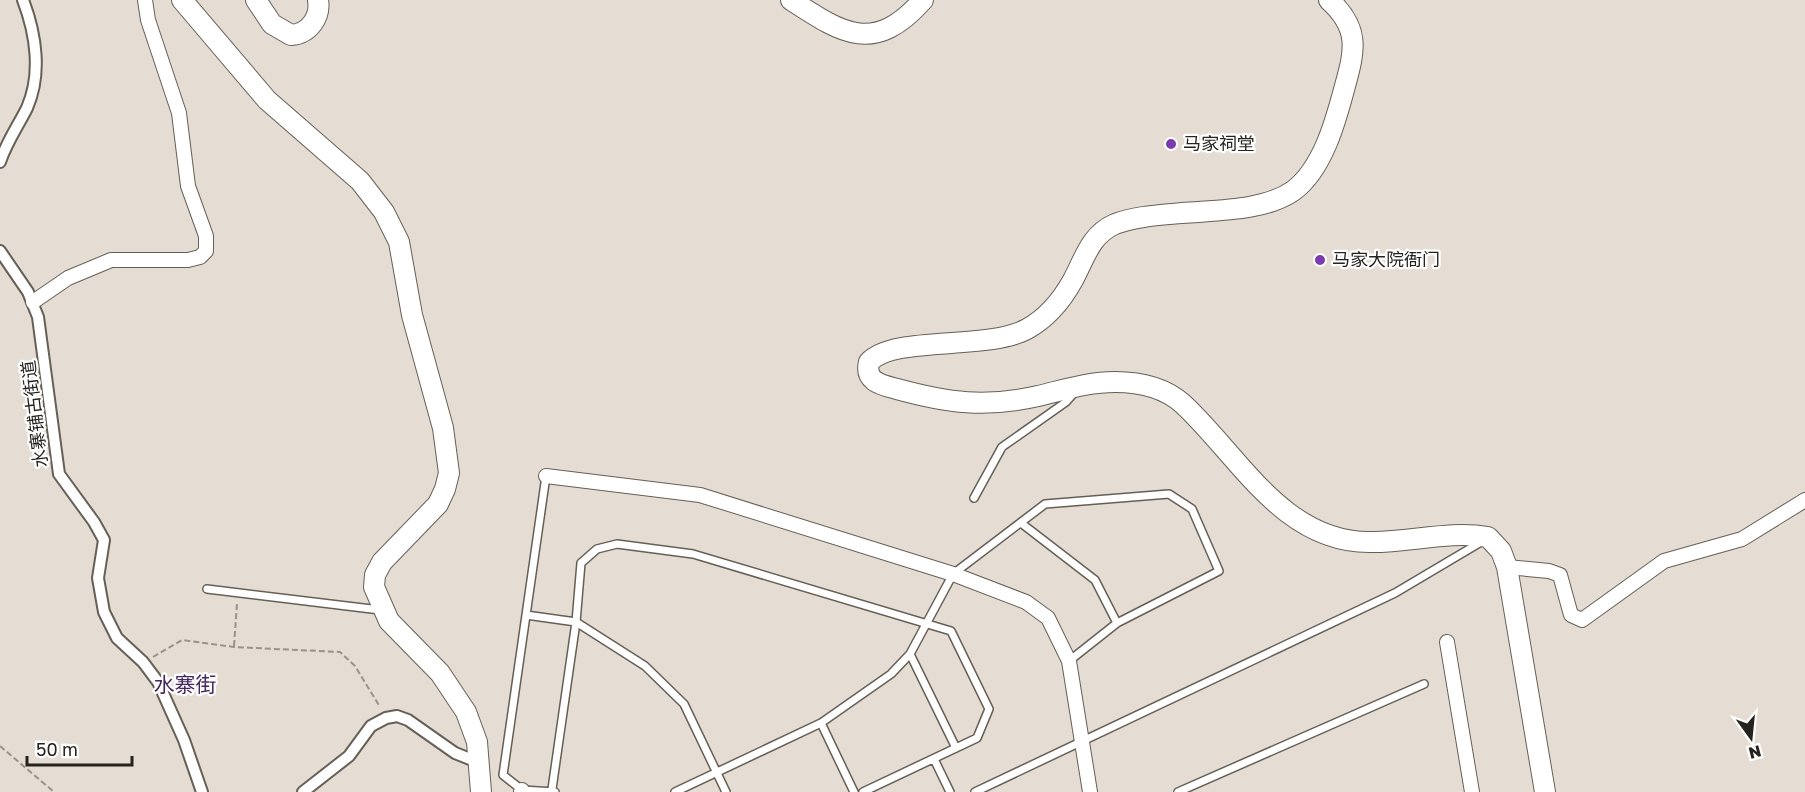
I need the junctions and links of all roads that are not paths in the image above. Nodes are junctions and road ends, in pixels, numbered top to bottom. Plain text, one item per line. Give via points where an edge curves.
1 (23, 0) edge
2 (145, 0) edge
3 (182, 0) edge
4 (256, 0) edge
5 (318, 0) edge
6 (791, 0) edge
7 (923, 0) edge
8 (1329, 0) edge
9 (0, 162) edge
10 (0, 251) edge
11 (33, 302) junction
12 (1082, 385) junction
13 (546, 476) joint
14 (974, 498) dead end
15 (1805, 501) edge
16 (1021, 523) junction
17 (1488, 537) junction
18 (1507, 567) junction
19 (953, 574) junction
20 (207, 589) dead end
21 (383, 611) junction
22 (526, 615) junction
23 (576, 622) junction
24 (1117, 624) junction
25 (927, 625) junction
26 (1447, 642) dead end
27 (910, 654) junction
28 (1069, 661) junction
29 (1424, 684) dead end
30 (821, 723) junction
31 (1083, 741) junction
32 (956, 748) junction
33 (934, 759) junction
34 (480, 763) junction
35 (716, 772) junction
36 (521, 791) edge
37 (554, 791) edge
38 (202, 792) edge
39 (303, 792) edge
40 (481, 792) edge
41 (675, 792) edge
42 (726, 792) edge
43 (854, 792) edge
44 (863, 792) edge
45 (950, 792) edge
46 (975, 792) edge
47 (1090, 792) edge
48 (1178, 792) edge
49 (1472, 792) edge
50 (1545, 792) edge

1 - 9 street via 36,60 35,82
2 - 11 street via 179,114 188,186 206,236 206,251 188,260 111,260 68,278
3 - 21 main road via 267,100 360,181 384,212 399,242 411,315 443,428 449,473 438,504 378,568 374,587
4 - 5 main road via 272,24 291,35 311,26 319,12
6 - 7 main road via 836,28 867,35 899,23
8 - 12 main road via 1351,28 1351,64 1323,149 1308,175 1292,191 1249,205 1114,225 1092,241 1057,303 1028,328 987,341 889,351 873,357 868,367 876,383 965,404 1014,401
10 - 11 street, 水寨铺古街道
11 - 38 street, 水寨铺古街道 via 42,333 59,474 104,540 99,595 110,626 158,682
12 - 14 lane via 1066,402 1002,447
12 - 17 main road via 1126,382 1169,393 1198,418 1279,506 1304,525 1326,535 1367,542 1456,534
13 - 19 street via 700,495
13 - 22 lane
15 - 18 street via 1742,539 1664,561 1582,620 1571,615 1560,574
16 - 19 lane
16 - 24 lane via 1095,580
16 - 24 lane via 1045,504 1112,498 1168,494 1192,509 1219,571
17 - 18 main road via 1501,551
17 - 31 lane via 1395,593
18 - 50 main road
19 - 25 lane
19 - 28 street via 1026,602 1048,618
20 - 21 lane
21 - 34 main road via 440,673 460,701 471,723
22 - 23 lane
22 - 36 lane via 503,775
23 - 25 lane via 581,563 597,549 617,544 693,554
23 - 35 lane via 645,666 684,704
23 - 37 lane
24 - 28 lane
25 - 27 lane
25 - 32 lane via 951,631 989,709 977,738
26 - 49 street
27 - 30 lane via 891,674
27 - 32 lane
28 - 31 street
29 - 48 lane
30 - 35 lane
30 - 43 lane
31 - 46 lane
31 - 47 street
32 - 33 lane
33 - 44 lane
33 - 45 lane
34 - 39 street via 455,753 408,720 386,718 371,726 349,756
34 - 40 main road
35 - 41 lane
35 - 42 lane
36 - 37 lane

